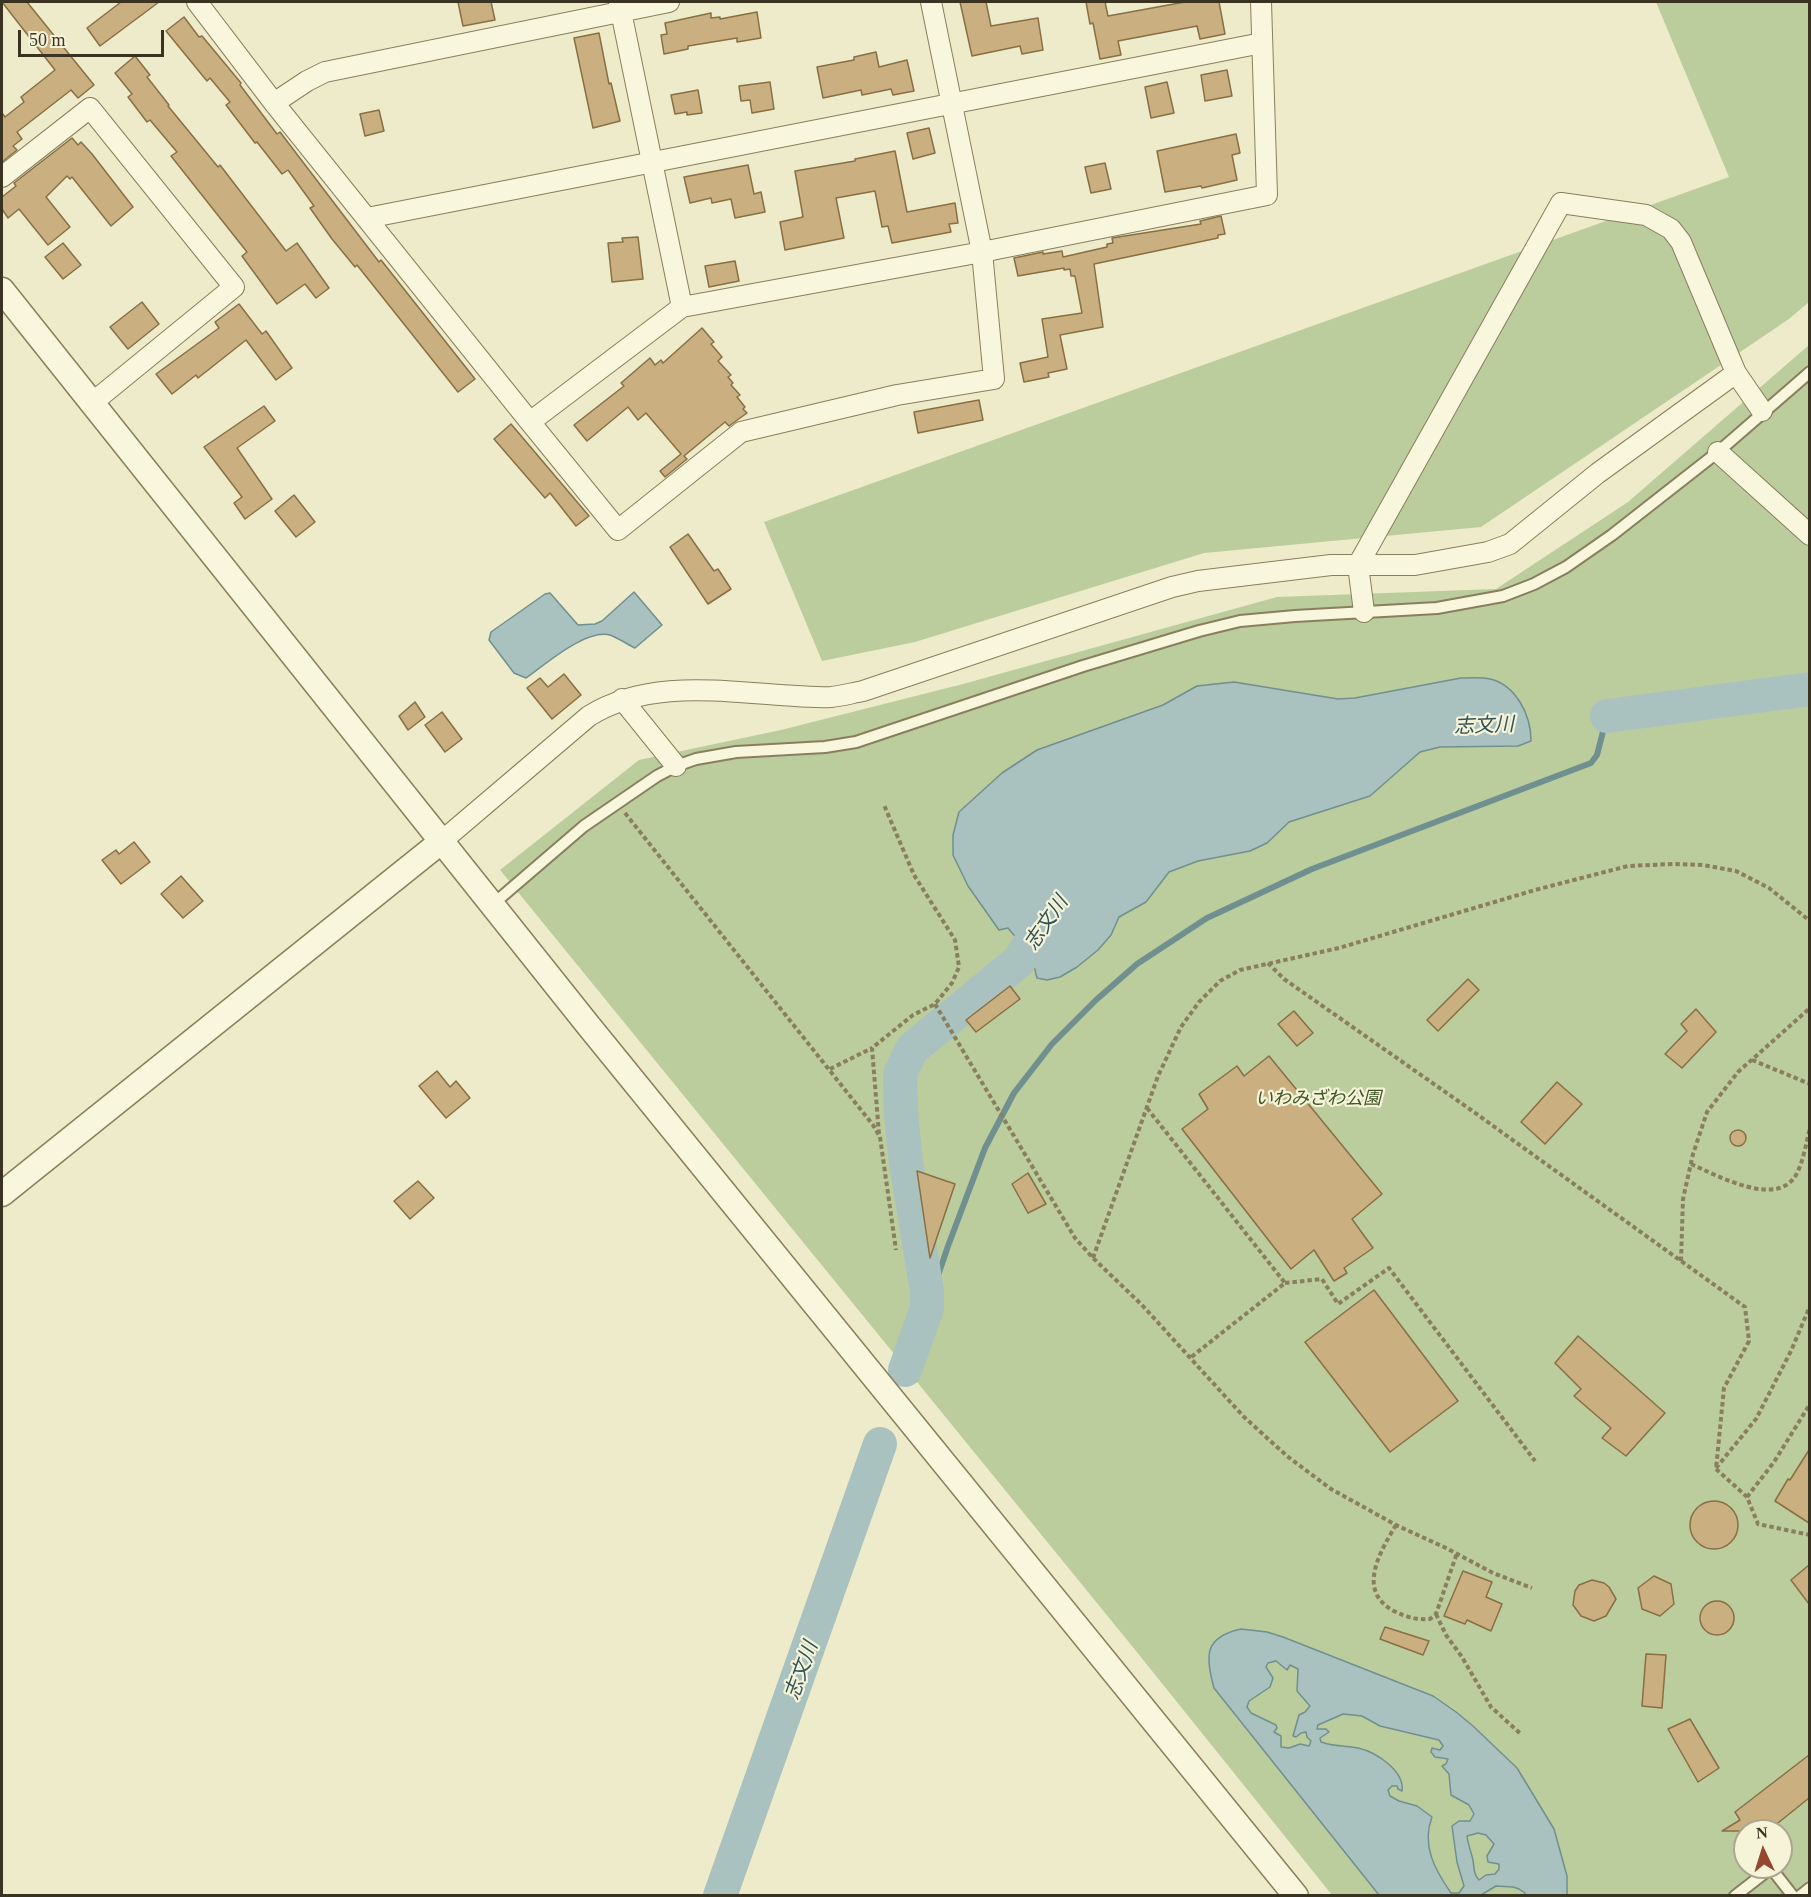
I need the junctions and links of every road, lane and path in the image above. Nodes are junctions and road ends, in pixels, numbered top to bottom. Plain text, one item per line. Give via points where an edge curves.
1 (197, 2) edge
2 (669, 2) edge
3 (931, 2) edge
4 (1261, 2) edge
5 (620, 7) edge
6 (1262, 43) junction
7 (274, 103) junction
8 (952, 104) junction
9 (651, 163) junction
10 (2, 177) edge
11 (367, 218) junction
12 (982, 252) junction
13 (2, 290) edge
14 (682, 307) junction
15 (1809, 372) edge
16 (1736, 374) junction
17 (92, 404) junction
18 (1762, 411) junction
19 (530, 422) junction
20 (1718, 452) junction
21 (1809, 535) edge
22 (1358, 565) junction
23 (1364, 612) junction
24 (622, 699) junction
25 (676, 766) junction
26 (617, 803) junction
27 (884, 805) dead end
28 (442, 841) junction
29 (492, 905) junction
30 (1809, 921) edge
31 (1268, 963) junction
32 (935, 1004) junction
33 (1809, 1008) edge
34 (872, 1048) junction
35 (1752, 1060) junction
36 (830, 1070) junction
37 (1809, 1084) edge
38 (1146, 1108) junction
39 (1809, 1128) edge
40 (880, 1137) junction
41 (1691, 1164) junction
42 (2, 1194) edge
43 (896, 1250) dead end
44 (1093, 1258) junction
45 (1681, 1262) junction
46 (1285, 1283) junction
47 (1809, 1306) edge
48 (1190, 1358) junction
49 (1809, 1404) edge
50 (1535, 1461) dead end
51 (1716, 1468) junction
52 (1747, 1497) junction
53 (1396, 1525) junction
54 (1809, 1535) edge
55 (1457, 1553) junction
56 (1532, 1588) dead end
57 (1436, 1614) junction
58 (1522, 1735) dead end
59 (1809, 1888) edge
60 (1296, 1896) edge
61 (1735, 1896) edge
62 (1793, 1896) edge
63 (1800, 1896) edge

1 - 7 street
2 - 5 street
3 - 8 street
4 - 6 street
5 - 7 street via 324,72
5 - 9 street
6 - 8 street
6 - 12 street via 1267,195
7 - 11 street
8 - 9 street
8 - 12 street
9 - 11 street
9 - 14 street
10 - 17 street via 90,108 234,287
11 - 19 street
12 - 14 street
12 - 19 street via 994,380 897,395 741,432 618,530
13 - 17 street
14 - 19 street
15 - 18 lane
16 - 18 street
16 - 22 street via 1598,473 1510,543 1488,552 1414,565
16 - 22 street via 1681,242 1671,229 1646,215 1561,203
17 - 28 street
18 - 20 lane
20 - 21 street
20 - 23 lane via 1612,535 1534,585 1503,596 1437,608
22 - 23 street
22 - 24 street via 1276,571 1172,587 863,691 822,697 667,690
23 - 25 lane via 1230,624 1094,662 856,742 735,752
24 - 25 street
24 - 28 street via 589,716
25 - 26 lane
26 - 29 lane via 584,826
26 - 36 path
27 - 32 path via 914,875 956,939 959,967
28 - 29 street
28 - 42 street
29 - 60 street
30 - 31 path via 1769,888 1736,871 1693,864 1628,866 1339,948
31 - 38 path via 1240,970 1220,981 1199,1002 1181,1027
31 - 45 path via 1284,979
32 - 34 path via 913,1015
32 - 44 path via 1076,1238
33 - 35 path
34 - 36 path
34 - 40 path
35 - 37 path
35 - 41 path via 1707,1112
36 - 40 path
38 - 44 path
38 - 46 path
39 - 41 path via 1797,1175 1786,1185 1771,1190 1744,1187
40 - 43 path
41 - 45 path via 1683,1199
44 - 48 path
45 - 51 path via 1745,1307 1749,1341 1724,1388
46 - 48 path
46 - 50 path via 1322,1279 1338,1304 1389,1268
47 - 51 path via 1756,1419
48 - 53 path via 1244,1417 1287,1456 1331,1489
49 - 52 path via 1774,1462
51 - 52 path
52 - 54 path via 1758,1524
53 - 55 path
53 - 57 path via 1376,1560 1374,1591 1382,1604 1409,1618 1430,1619
55 - 56 path
55 - 57 path
57 - 58 path via 1491,1707
59 - 63 lane
61 - 62 lane via 1771,1868

